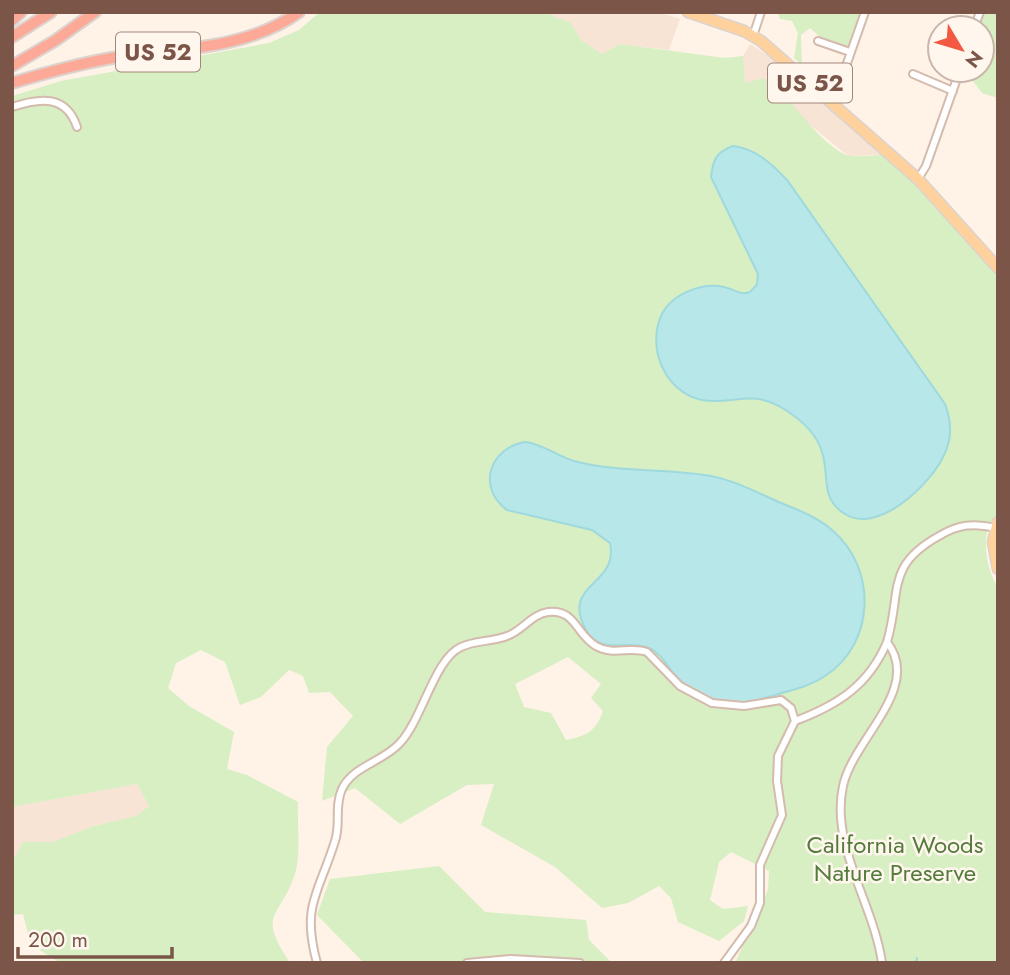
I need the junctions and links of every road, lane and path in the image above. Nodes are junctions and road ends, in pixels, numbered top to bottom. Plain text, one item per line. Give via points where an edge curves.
1 (21, 12) edge
2 (51, 12) edge
3 (95, 12) edge
4 (299, 12) edge
5 (688, 12) edge
6 (761, 12) edge
7 (865, 12) edge
8 (12, 20) edge
9 (754, 36) junction
10 (12, 37) edge
11 (818, 41) dead end
12 (850, 52) junction
13 (12, 66) edge
14 (913, 74) dead end
15 (12, 83) edge
16 (955, 84) edge
17 (953, 91) junction
18 (833, 103) junction
19 (12, 107) edge
20 (77, 127) dead end
21 (918, 179) junction
22 (998, 268) edge
23 (997, 525) edge
24 (998, 569) edge
25 (887, 642) junction
26 (795, 721) junction
27 (317, 963) edge
28 (467, 963) edge
29 (580, 963) edge
30 (724, 963) edge
31 (882, 963) edge

1 - 8 highway
2 - 10 highway
3 - 13 highway
4 - 15 highway, US 52 via 285,23 243,39 82,63
5 - 9 main road, US 52
6 - 9 street
7 - 12 street
9 - 18 main road, US 52
11 - 12 street
12 - 18 street
14 - 17 street
16 - 17 street
17 - 21 street
18 - 21 main road, US 52
19 - 20 street via 50,100 64,107
21 - 22 main road, US 52
23 - 24 main road via 993,542
23 - 25 street via 962,525 913,552 899,576
25 - 26 street via 873,670 856,689 836,704
25 - 31 street via 897,655 898,679 850,763 841,809 843,833 872,917
26 - 27 street via 791,708 781,700 732,707 699,698 680,686 648,652 600,649 564,614 545,613 508,636 462,646 446,661 415,723 399,744 352,774 342,789 336,841 310,912
26 - 30 street via 777,763 782,815 760,865 760,903 751,926
28 - 29 street via 524,959

